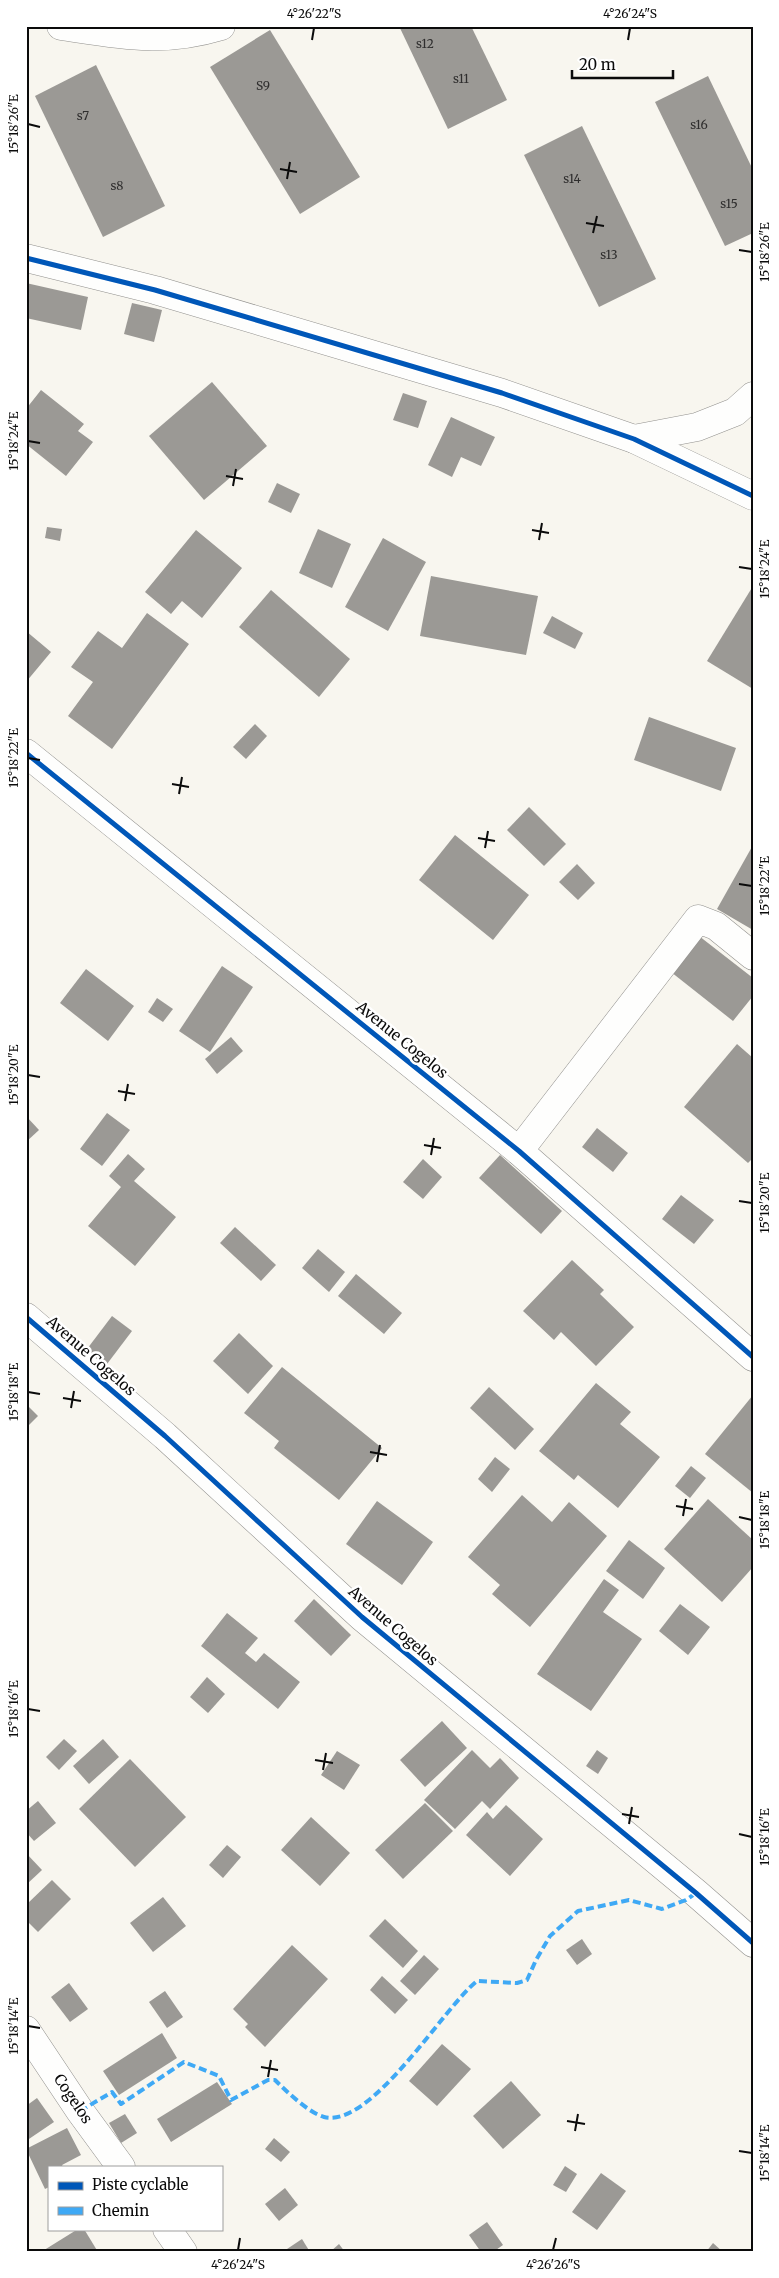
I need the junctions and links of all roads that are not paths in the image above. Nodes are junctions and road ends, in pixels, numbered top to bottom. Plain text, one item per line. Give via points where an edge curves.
1 (61, 26) edge
2 (221, 26) edge
3 (26, 258) edge
4 (753, 396) edge
5 (634, 439) junction
6 (753, 496) edge
7 (26, 753) edge
8 (753, 956) edge
9 (519, 1151) junction
10 (26, 1317) edge
11 (753, 1358) edge
12 (753, 1944) edge
13 (26, 2030) edge
14 (120, 2166) edge
15 (168, 2230) edge
16 (183, 2252) edge

1 - 2 street via 137,38 194,34
3 - 5 street via 155,290 502,392
4 - 5 street via 735,412 697,427
5 - 6 street
7 - 9 street, Avenue Cogelos
8 - 9 street via 716,926 698,919
9 - 11 street, Avenue Cogelos
10 - 12 street, Avenue Cogelos via 165,1436 362,1617 696,1893
13 - 14 street, Cogelos
15 - 16 street

